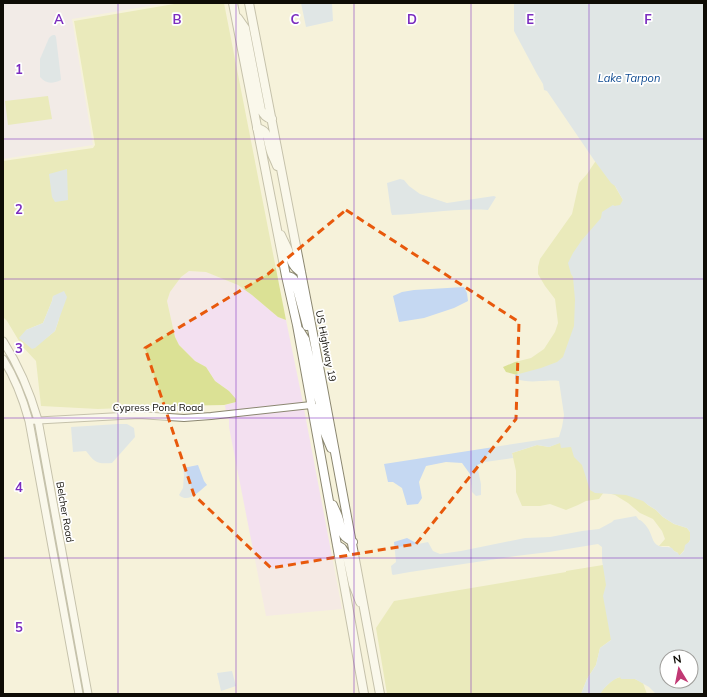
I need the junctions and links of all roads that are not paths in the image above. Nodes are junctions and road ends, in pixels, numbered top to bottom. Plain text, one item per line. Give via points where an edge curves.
1 (233, 3) edge
2 (249, 3) edge
3 (236, 16) junction
4 (272, 119) junction
5 (257, 128) junction
6 (283, 179) junction
7 (276, 224) junction
8 (301, 272) junction
9 (286, 276) junction
10 (297, 325) junction
11 (313, 334) junction
12 (3, 341) edge
13 (3, 359) edge
14 (311, 405) junction
15 (30, 420) junction
16 (38, 420) junction
17 (330, 420) junction
18 (337, 461) junction
19 (327, 493) junction
20 (352, 542) junction
21 (337, 545) junction
22 (367, 624) junction
23 (361, 678) junction
24 (80, 694) edge
25 (88, 694) edge
26 (364, 694) edge
27 (367, 694) edge
28 (380, 694) edge

1 - 3 highway
2 - 4 highway, US Highway 19
3 - 4 highway via 245,28 261,110
3 - 5 highway
4 - 6 highway, US Highway 19
5 - 6 highway via 262,129 267,135
5 - 7 highway
6 - 8 highway, US Highway 19
7 - 8 highway via 291,262
7 - 9 highway
8 - 11 highway, US Highway 19
9 - 10 highway
9 - 11 highway via 295,281 306,325
10 - 14 highway
10 - 17 highway via 305,339 320,404
11 - 17 highway, US Highway 19
12 - 16 main road, Belcher Road via 22,374
13 - 15 main road, Belcher Road
14 - 16 street, Cypress Pond Road via 184,418 139,415
14 - 18 highway via 322,418 324,431
14 - 19 highway
15 - 16 street, Cypress Pond Road
15 - 24 main road, Belcher Road
16 - 25 main road, Belcher Road
17 - 18 highway, US Highway 19
18 - 20 highway, US Highway 19
19 - 20 highway via 344,537
19 - 21 highway
20 - 22 highway, US Highway 19
21 - 22 highway via 347,556 353,584
21 - 23 highway
22 - 28 highway, US Highway 19
23 - 26 highway
23 - 27 highway

